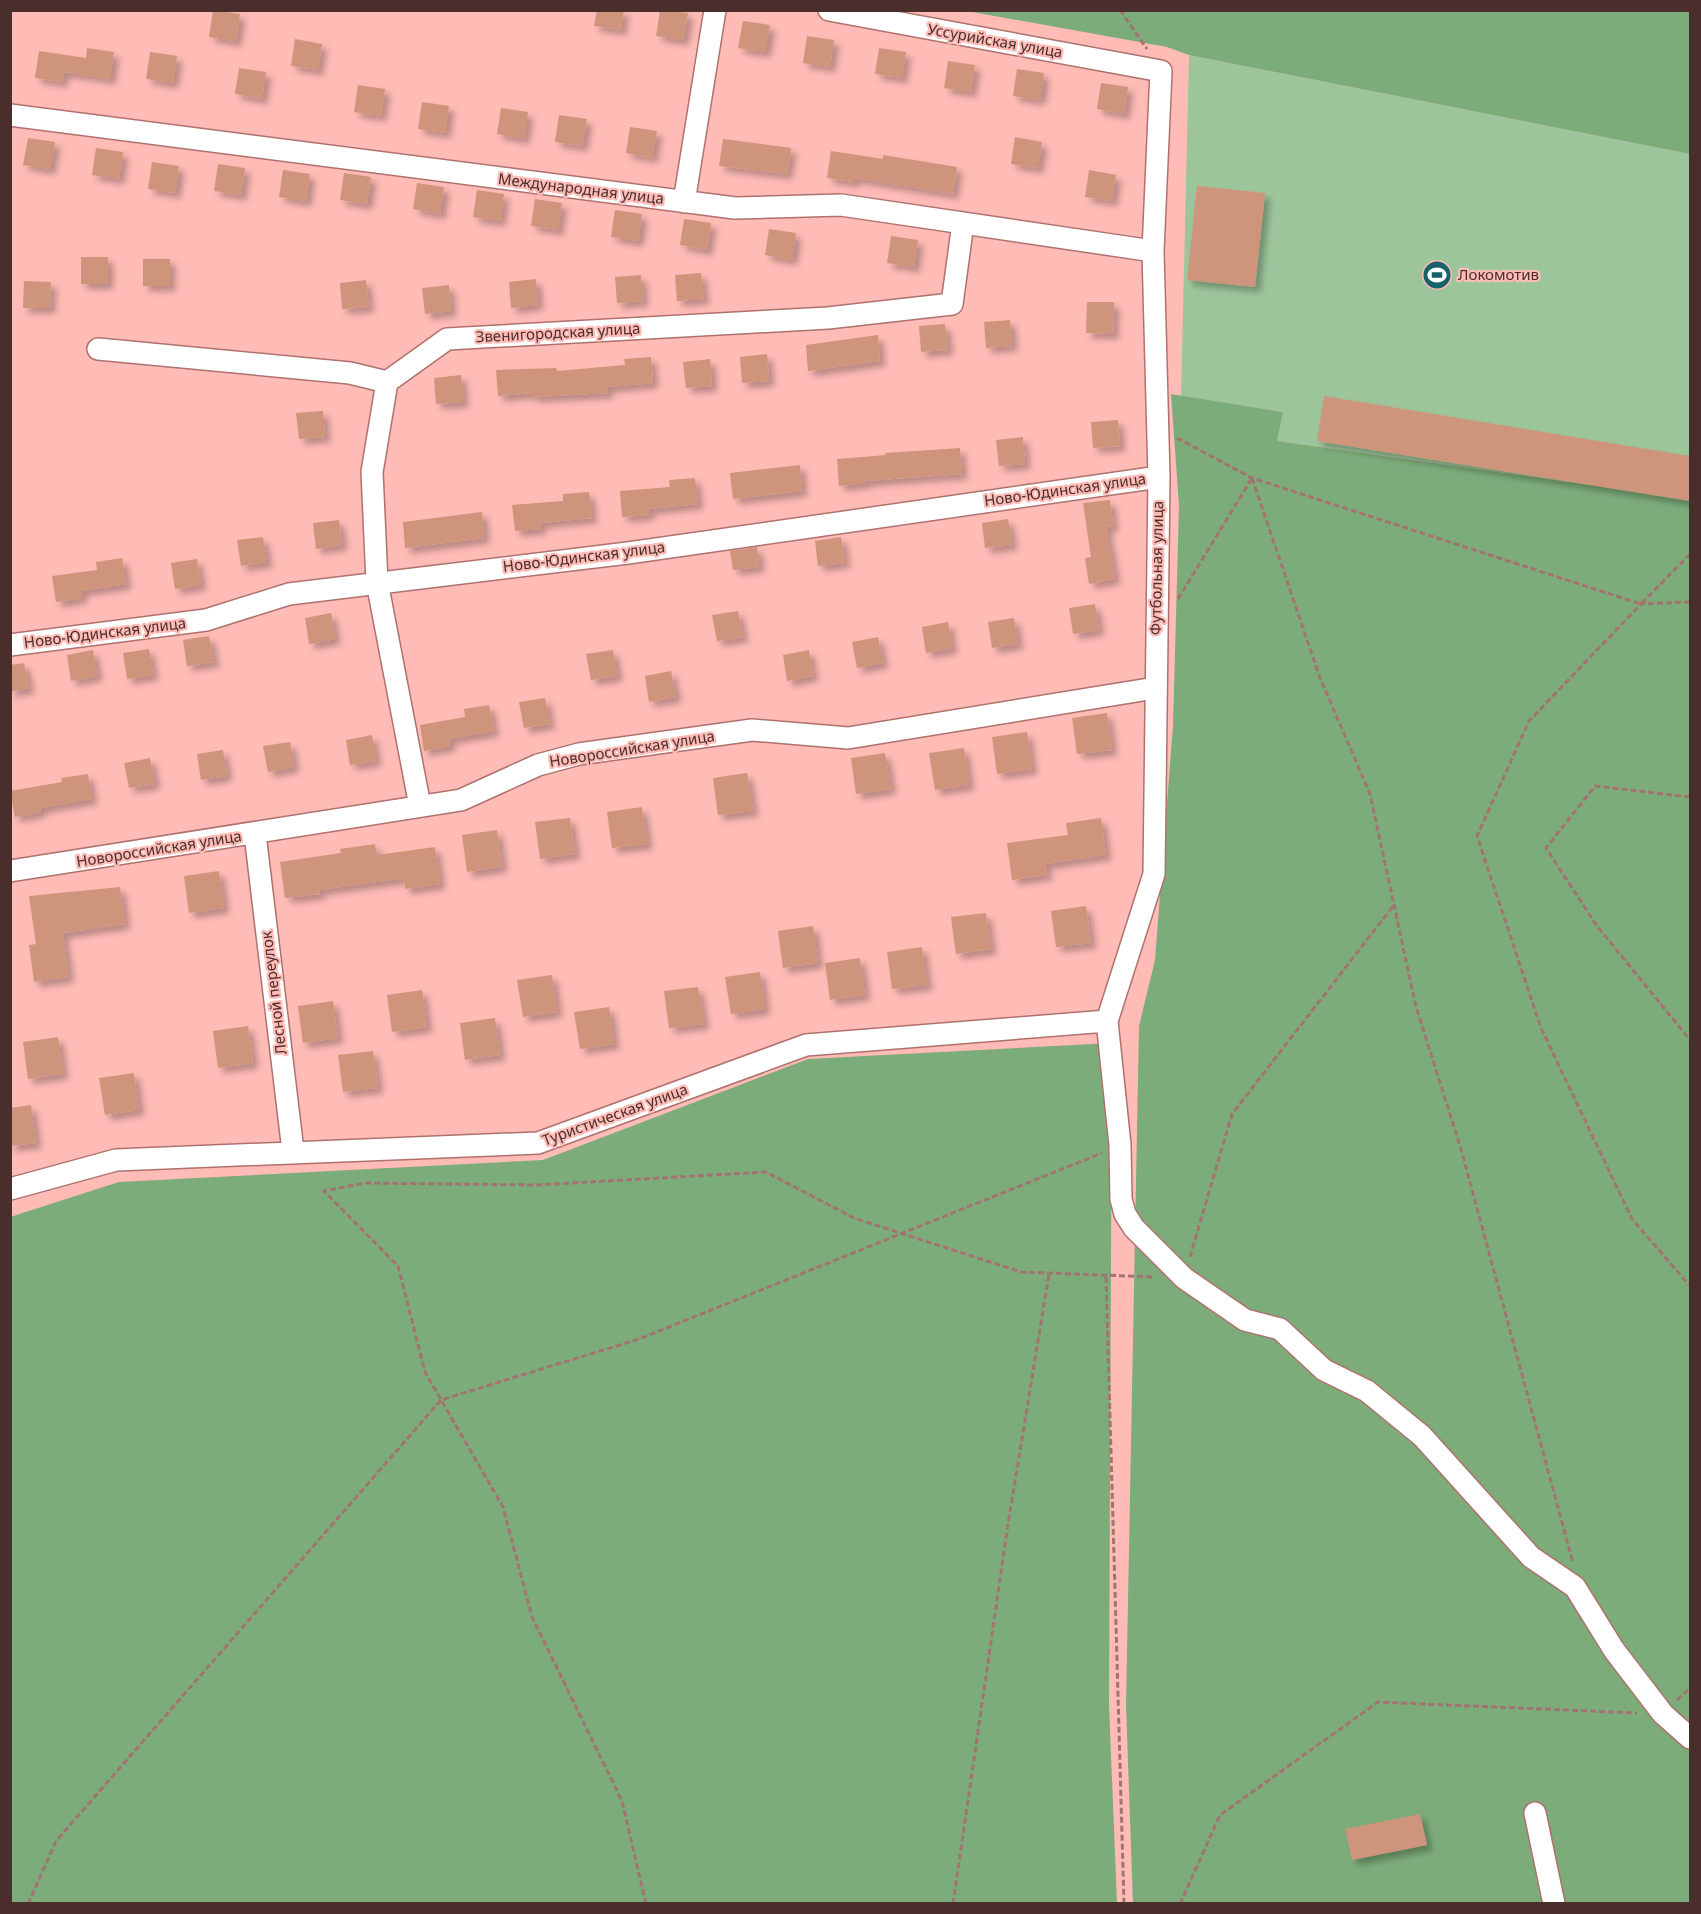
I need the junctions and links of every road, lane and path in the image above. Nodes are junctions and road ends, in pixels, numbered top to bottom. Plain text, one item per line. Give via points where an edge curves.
1 (715, 10) edge
2 (830, 10) edge
3 (1120, 10) edge
4 (1161, 71) junction
5 (10, 115) edge
6 (684, 202) junction
7 (963, 223) junction
8 (1153, 251) junction
9 (98, 349) dead end
10 (387, 382) junction
11 (1157, 428) junction
12 (1159, 477) junction
13 (1252, 478) junction
14 (1690, 554) edge
15 (377, 582) junction
16 (1690, 602) edge
17 (1641, 604) junction
18 (1174, 605) dead end
19 (10, 645) edge
20 (1155, 688) junction
21 (1690, 797) edge
22 (420, 806) junction
23 (255, 834) junction
24 (10, 871) edge
25 (1394, 905) junction
26 (1107, 1022) junction
27 (1690, 1040) edge
28 (1120, 1145) junction
29 (293, 1151) junction
30 (10, 1189) edge
31 (899, 1233) junction
32 (1049, 1274) junction
33 (1106, 1277) junction
34 (1184, 1278) junction
35 (1690, 1286) edge
36 (441, 1400) junction
37 (1574, 1567) dead end
38 (1663, 1714) junction
39 (1690, 1738) edge
40 (1535, 1813) dead end
41 (28, 1904) edge
42 (646, 1904) edge
43 (952, 1904) edge
44 (1124, 1904) edge
45 (1180, 1904) edge
46 (1554, 1904) edge

1 - 6 street
2 - 4 street, Уссурийская улица
3 - 4 path
4 - 8 street, Футбольная улица
5 - 6 street, Международная улица
6 - 7 street, Международная улица via 735,208 841,205
7 - 8 street, Международная улица
7 - 10 street, Звенигородская улица via 952,304 828,318 447,339
8 - 11 street, Футбольная улица
9 - 10 street via 350,373
10 - 15 street via 372,472
11 - 12 street, Футбольная улица
11 - 13 path
12 - 15 street, Ново-Юдинская улица via 628,552
12 - 20 street, Футбольная улица
13 - 17 path
13 - 18 path
13 - 25 path via 1320,678 1370,794
14 - 17 path
15 - 19 street, Ново-Юдинская улица via 290,594 206,620
15 - 22 street
16 - 17 path
17 - 35 path via 1529,721 1477,836 1541,1028 1632,1219
20 - 22 street, Новороссийская улица via 848,738 752,730 579,754 538,765 461,800
20 - 26 street, Футбольная улица via 1154,874
21 - 27 path via 1596,786 1546,848 1597,926
22 - 23 street, Новороссийская улица
23 - 24 street, Новороссийская улица
23 - 29 street, Лесной переулок
25 - 34 path via 1232,1114
25 - 37 path via 1416,1007 1461,1149
26 - 28 street
26 - 29 street, Туристическая улица via 806,1045 538,1143
28 - 31 path
28 - 34 street via 1125,1214
29 - 30 street, Туристическая улица via 116,1160
31 - 32 path via 1021,1272
31 - 36 path via 639,1340
31 - 36 path via 854,1218 766,1172 536,1185 365,1183 324,1191 398,1266 425,1372
32 - 33 path
32 - 43 path
33 - 34 path
33 - 44 path
34 - 38 street via 1245,1320 1280,1329 1324,1370 1367,1391 1422,1436 1531,1557 1575,1587 1614,1650
36 - 41 path via 56,1840
36 - 42 path via 503,1507 532,1617 622,1801
38 - 39 street
38 - 45 path via 1378,1702 1220,1815
40 - 46 street

